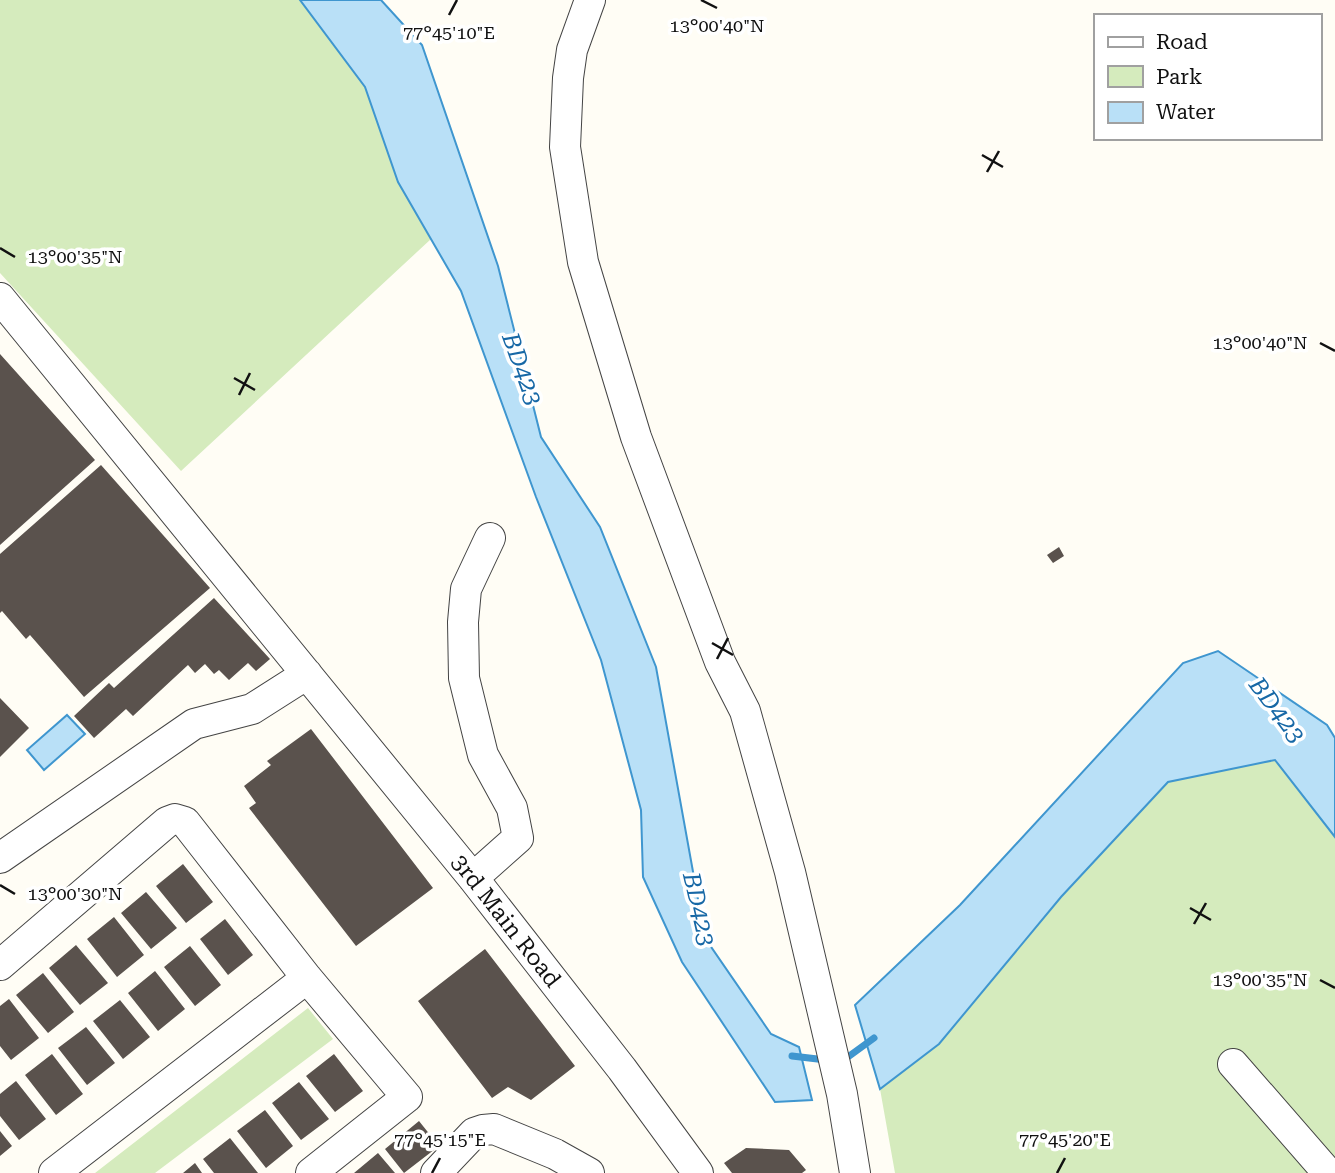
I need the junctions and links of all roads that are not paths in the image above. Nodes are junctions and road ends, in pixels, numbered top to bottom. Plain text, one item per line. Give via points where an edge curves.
1 (590, 0) edge
2 (0, 298) edge
3 (490, 538) dead end
4 (307, 674) junction
5 (0, 858) edge
6 (473, 878) junction
7 (0, 965) edge
8 (307, 978) junction
9 (1233, 1064) dead end
10 (54, 1173) edge
11 (311, 1173) edge
12 (436, 1173) edge
13 (589, 1173) edge
14 (698, 1173) edge
15 (855, 1173) edge
16 (1328, 1173) edge

1 - 15 street via 572,50 565,147 583,262 636,436 720,662 746,711 790,872 842,1094
2 - 4 street, 3rd Main Road
3 - 6 street via 466,589 464,678 483,755 512,808 518,838
4 - 5 street via 252,709 194,724
4 - 6 street, 3rd Main Road
6 - 14 street, 3rd Main Road
7 - 8 street via 175,819 185,822
8 - 10 street
8 - 11 street via 407,1097
9 - 16 street
12 - 13 street via 474,1133 494,1129

